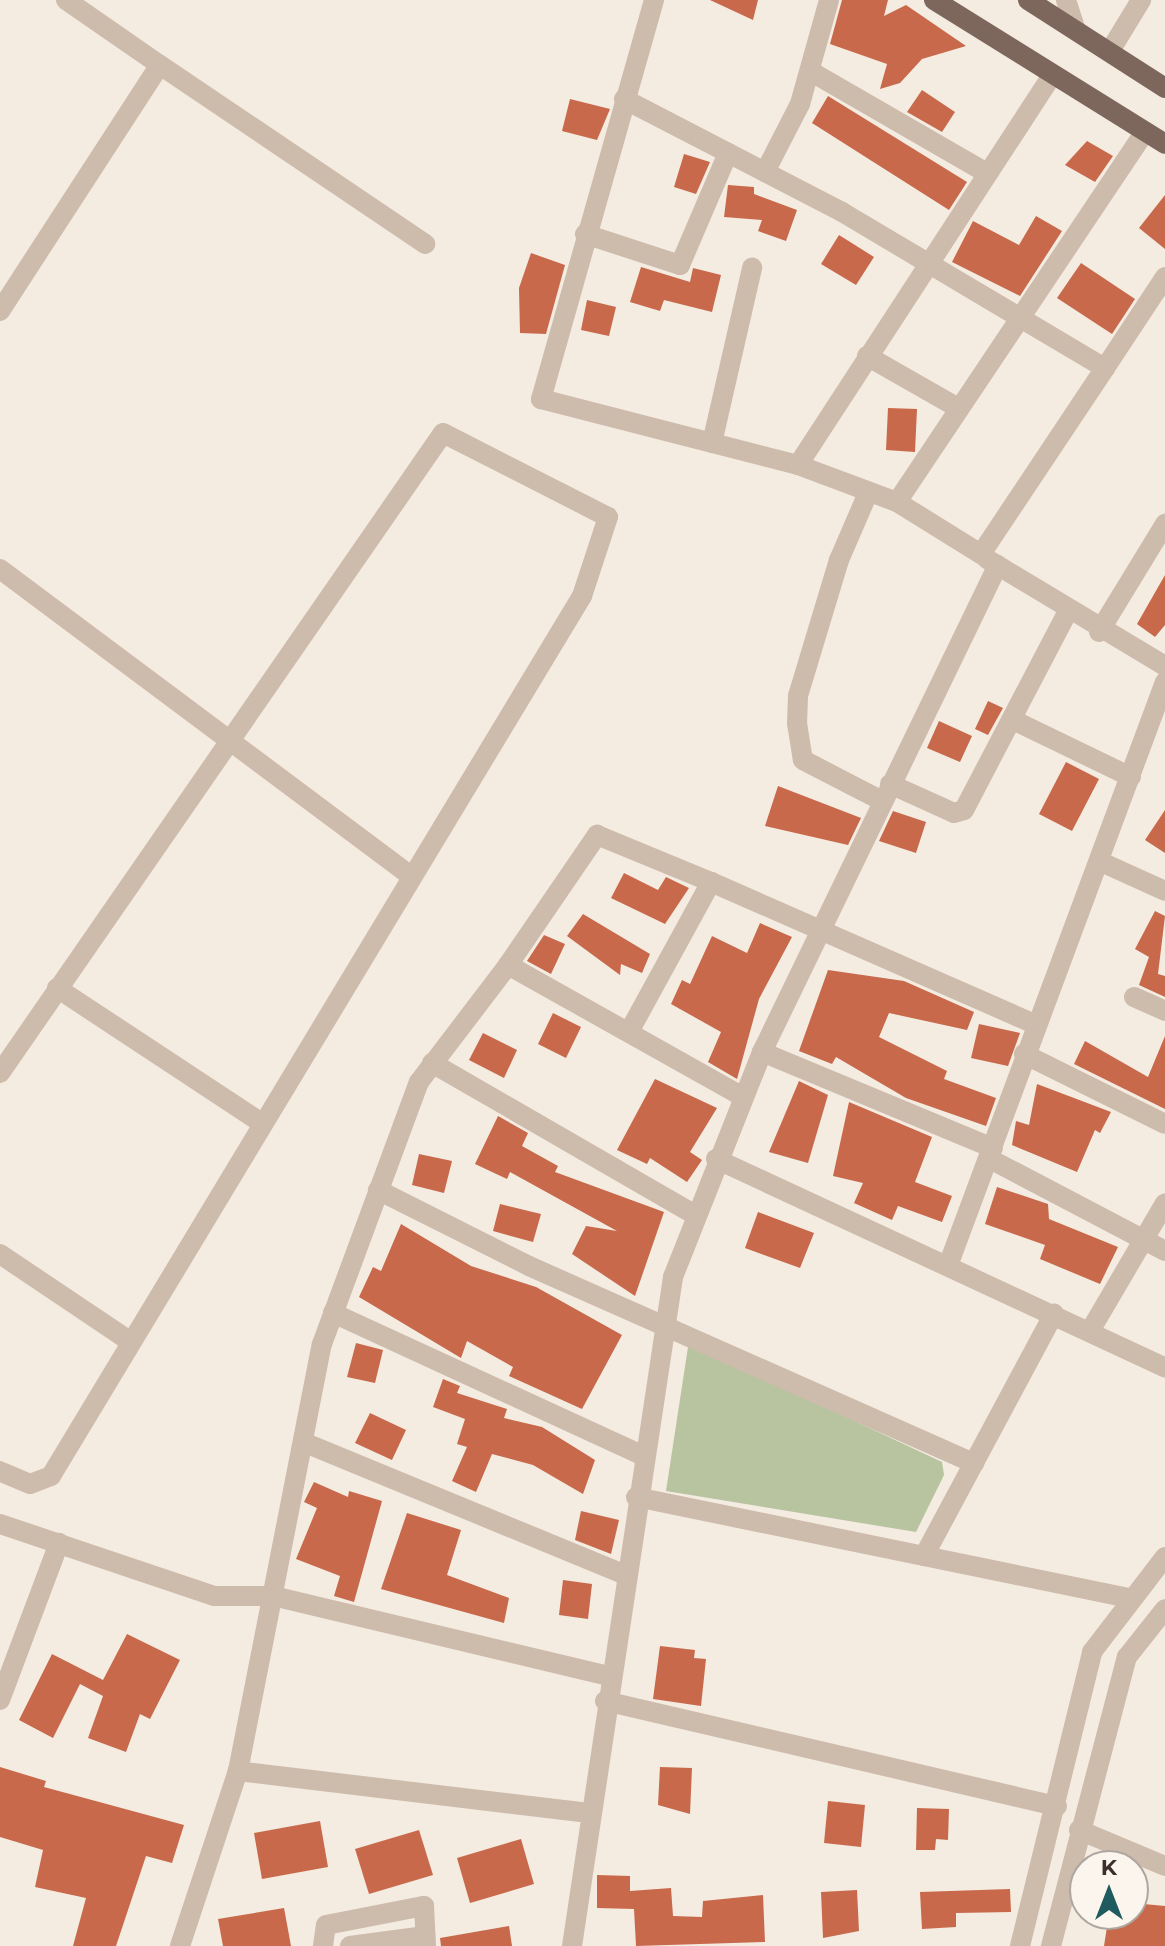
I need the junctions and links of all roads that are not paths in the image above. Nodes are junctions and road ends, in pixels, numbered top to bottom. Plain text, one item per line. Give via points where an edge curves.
1 (66, 0) edge
2 (654, 0) edge
3 (829, 0) edge
4 (934, 0) edge
5 (1028, 0) edge
6 (1066, 0) edge
7 (1141, 0) edge
8 (1076, 30) junction
9 (1110, 51) junction
10 (160, 65) junction
11 (810, 71) junction
12 (1051, 77) junction
13 (1165, 88) edge
14 (624, 99) junction
15 (1142, 136) junction
16 (1165, 144) edge
17 (728, 153) junction
18 (765, 172) junction
19 (987, 173) junction
20 (585, 234) junction
21 (425, 244) dead end
22 (927, 262) junction
23 (752, 268) dead end
24 (1165, 277) edge
25 (0, 311) edge
26 (1018, 316) junction
27 (867, 356) junction
28 (1105, 368) junction
29 (958, 408) junction
30 (712, 443) junction
31 (798, 465) junction
32 (868, 493) junction
33 (897, 502) junction
34 (1165, 524) edge
35 (989, 560) junction
36 (0, 569) edge
37 (1068, 611) junction
38 (1099, 632) junction
39 (1165, 666) edge
40 (1165, 682) edge
41 (1013, 720) junction
42 (226, 738) junction
43 (1131, 777) junction
44 (886, 793) junction
45 (1099, 861) junction
46 (411, 876) junction
47 (711, 882) junction
48 (1165, 891) edge
49 (824, 926) junction
50 (508, 965) junction
51 (57, 988) junction
52 (1134, 997) dead end
53 (1165, 1011) edge
54 (1034, 1024) junction
55 (630, 1030) junction
56 (762, 1052) junction
57 (1024, 1054) junction
58 (432, 1063) junction
59 (0, 1073) edge
60 (743, 1097) junction
61 (262, 1123) junction
62 (1165, 1124) edge
63 (991, 1153) junction
64 (716, 1159) junction
65 (378, 1190) junction
66 (1165, 1203) edge
67 (694, 1214) junction
68 (1143, 1240) junction
69 (1165, 1251) edge
70 (0, 1254) edge
71 (949, 1263) junction
72 (333, 1313) junction
73 (1054, 1314) junction
74 (665, 1325) junction
75 (1090, 1331) junction
76 (131, 1342) junction
77 (1165, 1367) edge
78 (303, 1442) junction
79 (642, 1455) junction
80 (974, 1463) junction
81 (0, 1471) edge
82 (636, 1497) junction
83 (0, 1524) edge
84 (59, 1543) junction
85 (924, 1556) junction
86 (1165, 1557) edge
87 (626, 1575) junction
88 (273, 1596) junction
89 (1129, 1598) junction
90 (1165, 1609) edge
91 (608, 1676) junction
92 (0, 1700) edge
93 (605, 1701) junction
94 (238, 1771) junction
95 (1057, 1806) junction
96 (589, 1813) junction
97 (1079, 1830) junction
98 (1165, 1866) edge
99 (425, 1941) edge
100 (180, 1946) edge
101 (323, 1946) edge
102 (350, 1946) edge
103 (572, 1946) edge
104 (1020, 1946) edge
105 (1051, 1946) edge

1 - 10 street
2 - 14 street
3 - 11 street
4 - 12 main road
5 - 8 main road
6 - 8 street
7 - 9 street
8 - 9 main road
9 - 13 main road
10 - 21 street
10 - 25 street
11 - 18 street
11 - 19 street
12 - 15 main road
12 - 19 street
14 - 17 street
14 - 20 street
15 - 16 main road
15 - 26 street
17 - 18 street
17 - 20 street via 680,265
18 - 22 street
19 - 22 street
20 - 30 street via 541,399
22 - 26 street
22 - 27 street
23 - 30 street
24 - 28 street
26 - 28 street
26 - 29 street
27 - 29 street
27 - 31 street
28 - 35 street
29 - 33 street
30 - 31 street
31 - 32 street
32 - 33 street
32 - 44 street via 839,560 798,696 797,723 803,760
33 - 35 street
34 - 38 street
35 - 37 street
35 - 44 street
36 - 42 street
37 - 38 street
37 - 41 street
38 - 39 street
40 - 43 street
41 - 43 street
41 - 44 street via 964,810 954,813
42 - 46 street
42 - 46 street via 443,433 608,517 582,596
42 - 51 street
43 - 45 street
44 - 49 street
45 - 48 street
45 - 54 street
46 - 61 street
47 - 49 street
47 - 50 street via 597,835
47 - 55 street
49 - 54 street
49 - 56 street
50 - 55 street
50 - 58 street
51 - 59 street
51 - 61 street
52 - 53 street
54 - 57 street
55 - 60 street
56 - 60 street
56 - 63 street
57 - 62 street
57 - 63 street
58 - 65 street
58 - 67 street
60 - 64 street
61 - 76 street
63 - 68 street
63 - 71 street
64 - 67 street
64 - 71 street
65 - 72 street
65 - 74 street
66 - 68 street
67 - 74 street
68 - 69 street
68 - 75 street
70 - 76 street
71 - 73 street
72 - 78 street
72 - 79 street
73 - 75 street
73 - 80 street
74 - 79 street
74 - 80 street
75 - 77 street
76 - 81 street via 51,1476 30,1484
78 - 87 street
78 - 88 street
79 - 82 street
80 - 85 street
82 - 85 street
82 - 87 street
83 - 84 street
84 - 88 street via 214,1596
84 - 92 street
85 - 89 street
86 - 89 street
87 - 91 street
88 - 91 street
88 - 94 street
89 - 95 street via 1092,1652
90 - 97 street via 1127,1657
91 - 93 street
93 - 95 street
93 - 96 street
94 - 96 street
94 - 100 street
95 - 104 street
96 - 103 street
97 - 98 street
97 - 105 street
99 - 101 street via 424,1906 326,1925
99 - 102 street

